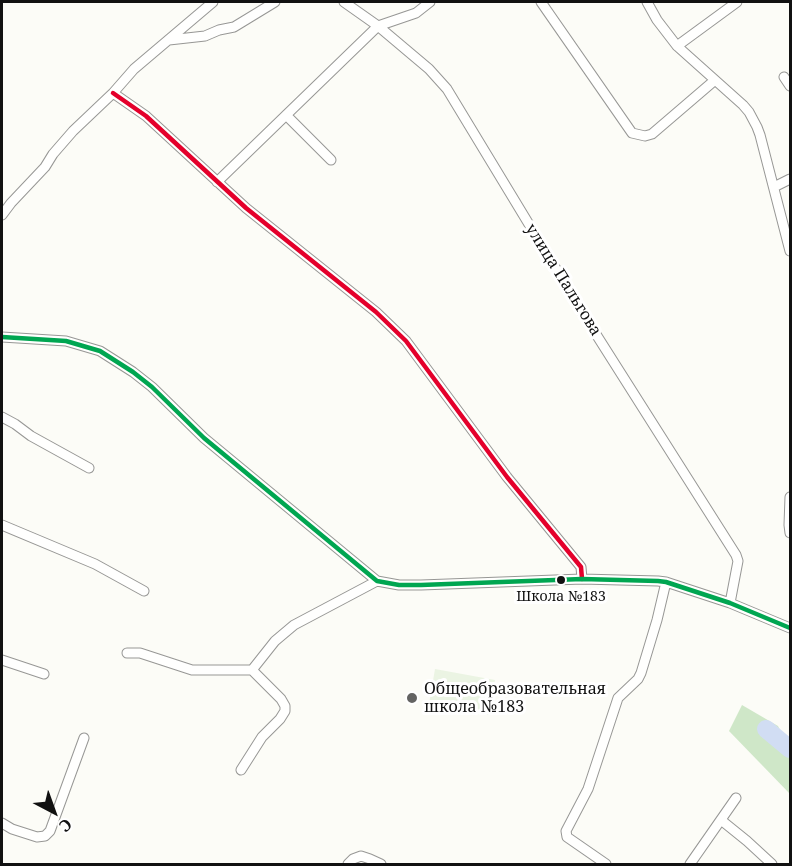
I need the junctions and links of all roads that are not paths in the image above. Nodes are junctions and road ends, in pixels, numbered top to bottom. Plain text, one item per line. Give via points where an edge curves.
1 (213, 2) edge
2 (275, 2) edge
3 (344, 2) edge
4 (430, 2) edge
5 (541, 2) edge
6 (646, 2) edge
7 (737, 2) edge
8 (378, 26) junction
9 (168, 40) junction
10 (676, 46) junction
11 (784, 77) dead end
12 (715, 80) junction
13 (790, 86) edge
14 (113, 93) junction
15 (286, 115) junction
16 (331, 160) dead end
17 (790, 179) edge
18 (217, 182) junction
19 (774, 187) junction
20 (2, 215) edge
21 (790, 251) edge
22 (2, 337) edge
23 (2, 417) edge
24 (89, 468) dead end
25 (790, 497) edge
26 (2, 525) edge
27 (790, 533) edge
28 (582, 579) junction
29 (377, 581) junction
30 (666, 582) junction
31 (144, 591) dead end
32 (730, 603) junction
33 (790, 628) edge
34 (127, 653) dead end
35 (2, 660) edge
36 (252, 670) junction
37 (44, 674) dead end
38 (84, 738) dead end
39 (242, 770) dead end
40 (736, 798) dead end
41 (721, 820) junction
42 (2, 823) edge
43 (348, 864) edge
44 (381, 864) edge
45 (606, 864) edge
46 (690, 864) edge
47 (772, 864) edge

1 - 9 street
2 - 9 street via 234,27 205,36
3 - 8 street, улица Пальгова
4 - 8 street via 416,13
5 - 12 street via 632,133 652,134
6 - 10 street
7 - 10 street
8 - 15 street
8 - 32 street, улица Пальгова via 447,89 736,555
9 - 14 street
10 - 12 street
11 - 13 street
12 - 19 street via 753,119
14 - 18 street via 146,116
14 - 20 street via 73,131
15 - 16 street
15 - 18 street
17 - 19 street
18 - 28 street via 406,341 507,477 581,567
19 - 21 street
22 - 29 street via 66,341 100,351 133,372 204,438
23 - 24 street
25 - 27 street
26 - 31 street via 94,564
28 - 29 street via 421,585
28 - 30 street
29 - 36 street via 294,625
30 - 32 street
30 - 45 street via 641,673 618,698 588,789 566,831 567,837
32 - 33 street
34 - 36 street via 140,653 192,670
35 - 37 street
36 - 39 street via 281,699 285,711 262,737
38 - 42 street via 50,831 37,837
40 - 41 street
41 - 46 street
41 - 47 street
43 - 44 street via 361,856

